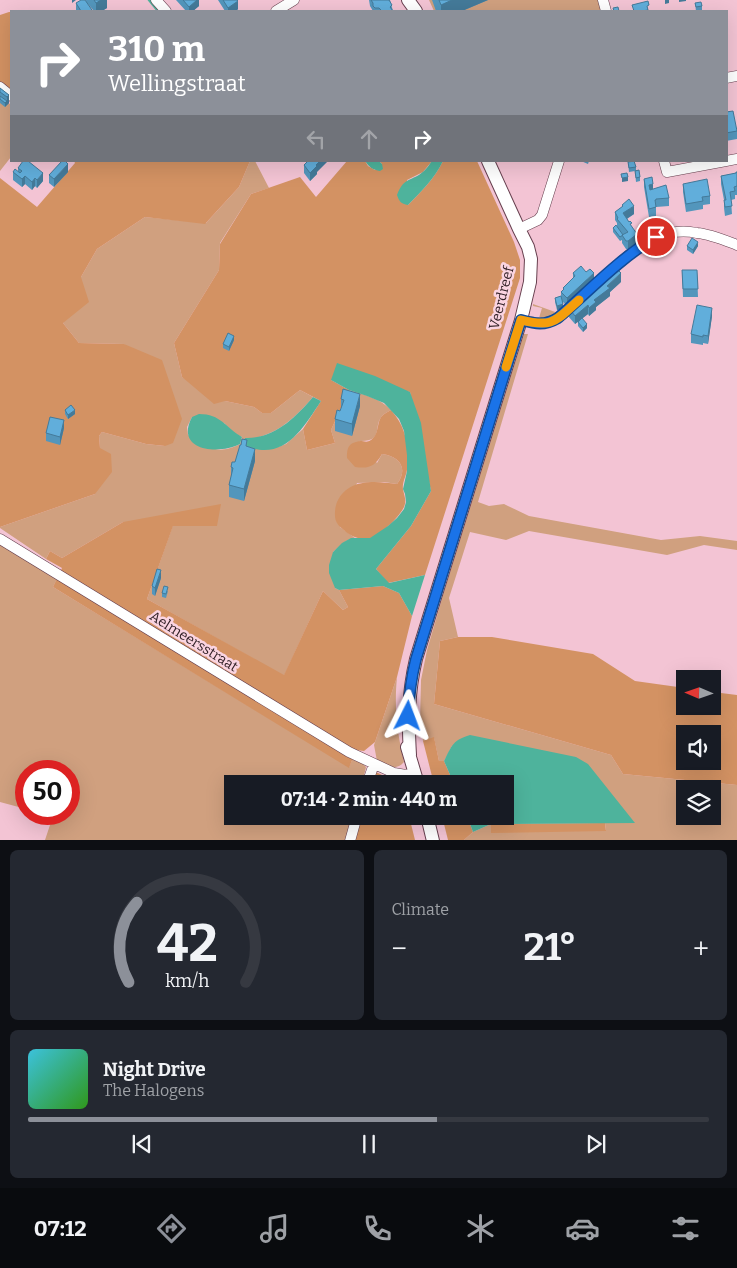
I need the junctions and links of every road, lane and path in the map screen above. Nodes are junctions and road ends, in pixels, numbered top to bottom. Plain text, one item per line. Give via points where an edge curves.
1 (156, 0) edge
2 (294, 0) edge
3 (165, 10) edge
4 (278, 10) edge
5 (0, 87) edge
6 (10, 95) edge
7 (488, 162) edge
8 (559, 162) edge
9 (664, 162) edge
10 (721, 162) edge
11 (518, 229) junction
12 (737, 245) edge
13 (517, 319) junction
14 (0, 538) edge
15 (374, 764) junction
16 (370, 775) edge
17 (406, 775) edge
18 (415, 775) edge
19 (354, 825) edge
20 (429, 825) edge
21 (350, 840) edge
22 (433, 840) edge

1 - 3 street
2 - 4 street
5 - 6 street
7 - 11 main road, Veerdreef
8 - 11 street via 542,214 538,220
9 - 10 street via 667,172
11 - 13 main road, Veerdreef via 525,268
12 - 13 street via 698,233 668,233 656,237 629,255 558,318 543,324
13 - 18 main road, Veerdreef via 457,510 416,659 408,716 410,755
14 - 15 street, Aelmeersstraat via 349,752
15 - 16 street
15 - 17 street, Veerdreef
19 - 21 street
20 - 22 main road

